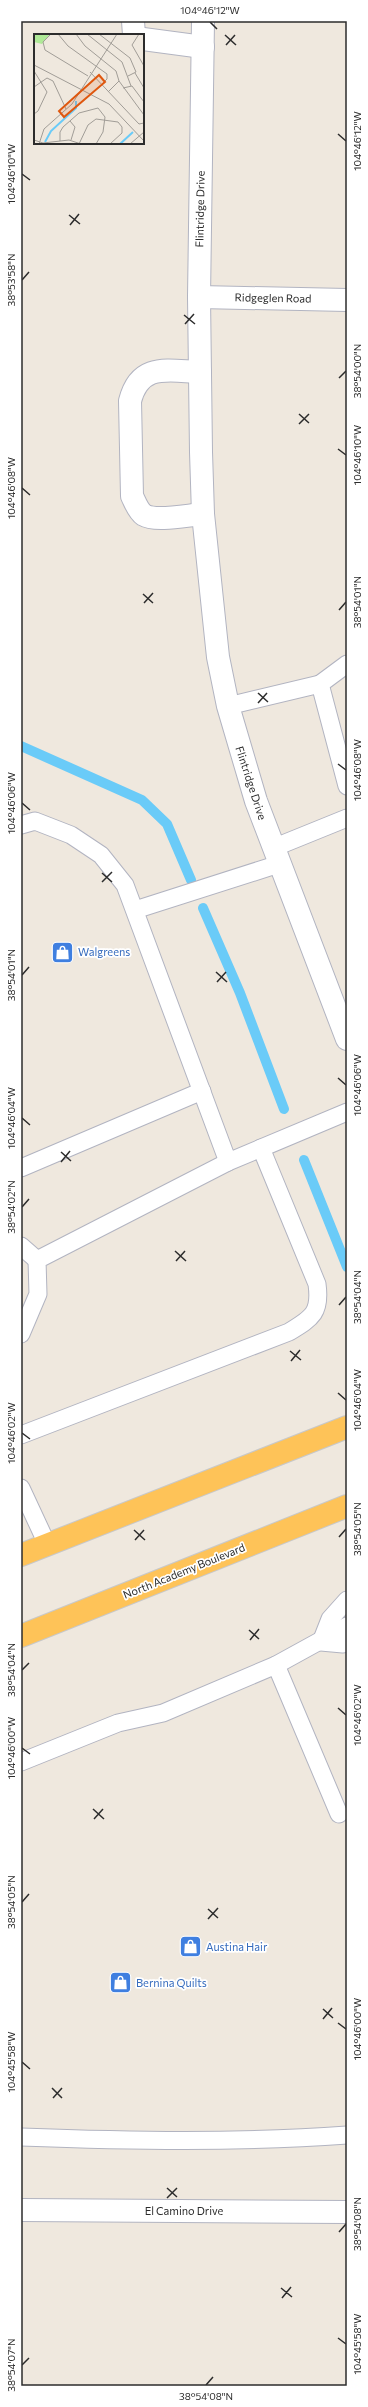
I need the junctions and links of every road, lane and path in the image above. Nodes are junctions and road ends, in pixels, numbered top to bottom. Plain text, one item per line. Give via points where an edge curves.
1 (133, 21) edge
2 (203, 21) edge
3 (134, 34) edge
4 (144, 39) edge
5 (203, 47) junction
6 (199, 297) junction
7 (347, 300) edge
8 (200, 372) junction
9 (203, 514) junction
10 (347, 664) edge
11 (320, 684) junction
12 (228, 706) junction
13 (347, 786) edge
14 (347, 818) edge
15 (21, 825) edge
16 (276, 856) junction
17 (135, 910) junction
18 (347, 1039) edge
19 (202, 1091) junction
20 (347, 1112) edge
21 (261, 1148) junction
22 (228, 1162) junction
23 (21, 1168) edge
24 (21, 1246) edge
25 (37, 1260) junction
26 (21, 1334) edge
27 (347, 1427) edge
28 (21, 1435) edge
29 (21, 1488) edge
30 (347, 1506) edge
31 (47, 1544) junction
32 (21, 1555) edge
33 (347, 1600) edge
34 (347, 1626) edge
35 (21, 1636) edge
36 (321, 1642) junction
37 (347, 1642) edge
38 (276, 1665) junction
39 (21, 1762) edge
40 (339, 1814) dead end
41 (347, 2135) edge
42 (21, 2136) edge
43 (21, 2210) edge
44 (347, 2212) edge

1 - 3 street
2 - 5 street, Flintridge Drive
4 - 5 street
5 - 6 street, Flintridge Drive
6 - 7 street, Ridgeglen Road
6 - 8 street, Flintridge Drive
8 - 9 street, Flintridge Drive
8 - 9 street via 153,371 140,378 133,388 130,401 132,496 143,514 153,518
9 - 12 street, Flintridge Drive via 212,613
10 - 11 lane
11 - 12 lane
11 - 13 lane
12 - 16 street, Flintridge Drive via 256,801
14 - 16 lane
15 - 17 lane via 34,821 71,835 101,855 125,885
16 - 17 lane
16 - 18 street, Flintridge Drive
17 - 19 lane
19 - 22 lane
19 - 23 lane
20 - 21 lane
21 - 22 lane
21 - 28 lane via 317,1284 319,1301 312,1315 289,1332
22 - 25 lane
24 - 25 lane
25 - 26 lane via 38,1294
27 - 31 highway
29 - 31 lane
30 - 35 highway, North Academy Boulevard
31 - 32 highway
33 - 36 lane via 330,1619
34 - 36 lane
36 - 37 lane
36 - 38 lane
38 - 39 lane via 163,1713 118,1722
38 - 40 lane
41 - 42 lane via 268,2141 154,2141
43 - 44 street, El Camino Drive

